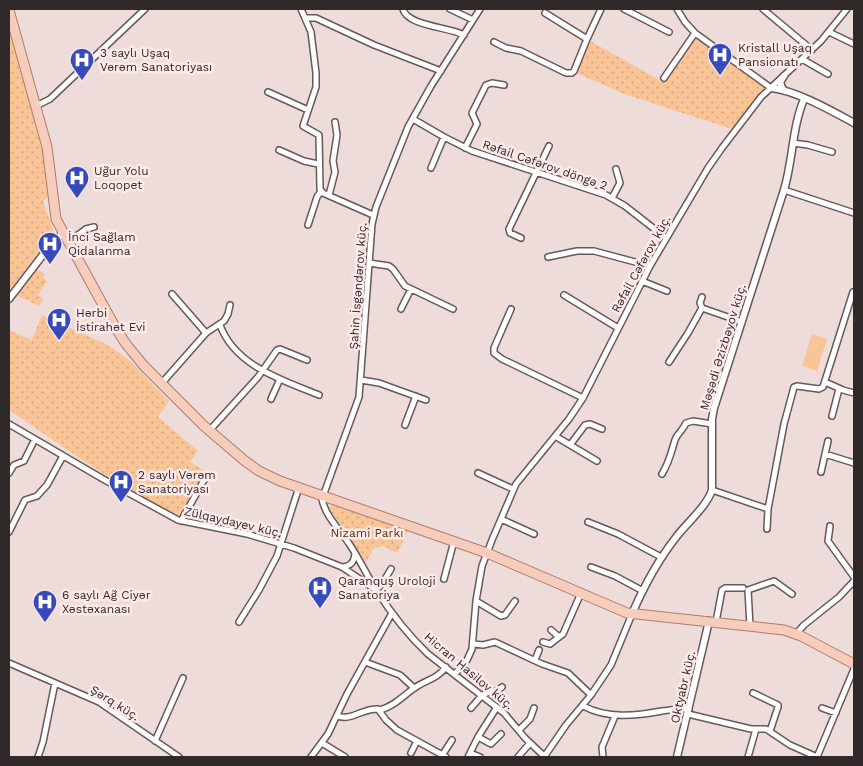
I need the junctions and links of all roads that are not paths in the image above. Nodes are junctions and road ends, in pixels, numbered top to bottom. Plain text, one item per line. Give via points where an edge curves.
1 (144, 9) edge
2 (301, 9) edge
3 (403, 9) edge
4 (450, 9) edge
5 (480, 9) edge
6 (601, 9) edge
7 (624, 9) edge
8 (677, 9) edge
9 (763, 9) edge
10 (847, 9) edge
11 (9, 10) edge
12 (545, 13) dead end
13 (306, 18) junction
14 (473, 20) junction
15 (669, 32) dead end
16 (829, 32) junction
17 (695, 33) junction
18 (464, 35) junction
19 (587, 39) junction
20 (494, 42) dead end
21 (854, 44) edge
22 (812, 50) junction
23 (802, 59) junction
24 (441, 71) junction
25 (828, 74) dead end
26 (784, 76) junction
27 (664, 78) dead end
28 (504, 85) dead end
29 (771, 88) junction
30 (786, 91) junction
31 (268, 92) dead end
32 (804, 99) junction
33 (36, 106) junction
34 (308, 110) junction
35 (413, 119) junction
36 (335, 122) dead end
37 (854, 123) edge
38 (444, 137) junction
39 (793, 143) junction
40 (549, 146) dead end
41 (465, 148) junction
42 (279, 150) dead end
43 (832, 152) dead end
44 (318, 164) junction
45 (431, 168) dead end
46 (616, 169) dead end
47 (536, 172) junction
48 (784, 190) junction
49 (321, 191) junction
50 (329, 195) junction
51 (612, 198) junction
52 (854, 213) edge
53 (373, 215) junction
54 (308, 225) dead end
55 (94, 227) dead end
56 (63, 233) junction
57 (521, 238) dead end
58 (666, 238) junction
59 (68, 242) junction
60 (548, 256) dead end
61 (368, 264) junction
62 (650, 266) junction
63 (642, 281) junction
64 (411, 289) junction
65 (667, 291) dead end
66 (853, 292) edge
67 (172, 294) dead end
68 (564, 296) dead end
69 (702, 297) dead end
70 (9, 298) edge
71 (230, 305) dead end
72 (702, 308) junction
73 (401, 309) dead end
74 (453, 309) dead end
75 (512, 310) dead end
76 (742, 322) junction
77 (220, 325) junction
78 (618, 328) junction
79 (206, 333) junction
80 (306, 360) dead end
81 (669, 362) dead end
82 (263, 370) junction
83 (280, 379) junction
84 (361, 380) junction
85 (825, 382) junction
86 (161, 384) junction
87 (839, 388) junction
88 (854, 393) edge
89 (319, 395) dead end
90 (416, 396) junction
91 (583, 398) junction
92 (271, 399) dead end
93 (426, 400) dead end
94 (832, 416) dead end
95 (9, 424) edge
96 (712, 424) junction
97 (405, 425) dead end
98 (602, 429) dead end
99 (209, 430) junction
100 (555, 436) junction
101 (35, 439) junction
102 (828, 441) dead end
103 (570, 445) junction
104 (825, 454) junction
105 (63, 456) junction
106 (597, 461) dead end
107 (854, 463) edge
108 (820, 472) dead end
109 (9, 473) edge
110 (478, 473) dead end
111 (662, 474) dead end
112 (204, 480) dead end
113 (299, 488) junction
114 (514, 489) junction
115 (712, 490) junction
116 (323, 496) junction
117 (768, 510) junction
118 (501, 518) junction
119 (181, 521) junction
120 (588, 522) dead end
121 (830, 526) dead end
122 (767, 529) dead end
123 (9, 532) edge
124 (534, 534) dead end
125 (454, 541) junction
126 (281, 543) junction
127 (355, 553) junction
128 (487, 553) junction
129 (661, 557) junction
130 (342, 567) junction
131 (591, 567) dead end
132 (391, 570) dead end
133 (854, 577) edge
134 (444, 579) dead end
135 (854, 581) edge
136 (742, 588) dead end
137 (376, 590) junction
138 (643, 590) junction
139 (581, 593) junction
140 (792, 594) dead end
141 (476, 601) junction
142 (515, 601) dead end
143 (392, 613) junction
144 (632, 614) junction
145 (713, 621) junction
146 (239, 622) dead end
147 (750, 626) junction
148 (552, 630) dead end
149 (796, 634) junction
150 (559, 636) junction
151 (543, 642) dead end
152 (474, 644) junction
153 (539, 650) dead end
154 (535, 660) junction
155 (365, 662) junction
156 (9, 663) edge
157 (854, 664) edge
158 (446, 667) junction
159 (854, 669) edge
160 (455, 674) junction
161 (182, 678) dead end
162 (55, 683) junction
163 (502, 687) dead end
164 (414, 688) junction
165 (753, 693) dead end
166 (482, 695) junction
167 (591, 695) junction
168 (582, 706) junction
169 (497, 707) junction
170 (471, 708) dead end
171 (534, 708) dead end
172 (822, 708) dead end
173 (380, 710) junction
174 (689, 711) junction
175 (836, 713) junction
176 (337, 716) junction
177 (615, 716) junction
178 (756, 729) junction
179 (518, 730) junction
180 (770, 731) junction
181 (501, 734) dead end
182 (478, 737) junction
183 (452, 740) dead end
184 (155, 741) junction
185 (417, 741) junction
186 (322, 743) junction
187 (530, 743) junction
188 (410, 753) dead end
189 (469, 755) edge
190 (444, 756) edge
191 (38, 757) edge
192 (179, 757) edge
193 (311, 757) edge
194 (345, 757) edge
195 (480, 757) edge
196 (518, 757) edge
197 (544, 757) edge
198 (603, 757) edge
199 (677, 757) edge
200 (748, 757) edge
201 (817, 757) edge

1 - 33 street via 50,99
2 - 13 street
3 - 18 street via 414,20
4 - 14 street
5 - 14 street, Şahin İsgəndərov küç.
6 - 19 street
7 - 15 street
8 - 17 street
9 - 22 street
10 - 16 street, Rəfail Cəfərov küç.
11 - 33 main road
12 - 19 street
13 - 24 street via 316,18
13 - 34 street via 316,73 316,87
14 - 18 street, Şahin İsgəndərov küç.
16 - 21 street
16 - 22 street, Rəfail Cəfərov küç.
17 - 27 street
17 - 29 street
18 - 24 street, Şahin İsgəndərov küç.
19 - 20 street via 574,71 569,74
22 - 23 street, Rəfail Cəfərov küç.
23 - 25 street
23 - 26 street, Rəfail Cəfərov küç.
24 - 35 street, Şahin İsgəndərov küç.
26 - 29 street, Rəfail Cəfərov küç.
26 - 30 street via 780,85
28 - 41 street via 486,85 473,108 477,124
29 - 30 street
29 - 58 street, Rəfail Cəfərov küç. via 722,148
30 - 32 street
31 - 34 street
32 - 37 street
32 - 39 street, Məşədi Əzizbəyov küç.
33 - 56 main road via 49,156 54,214
34 - 44 street via 303,126 319,135
35 - 38 street, Rəfail Cəfərov döngə 2
35 - 53 street, Şahin İsgəndərov küç.
36 - 50 street via 335,172
38 - 41 street, Rəfail Cəfərov döngə 2
38 - 45 street
39 - 43 street
39 - 48 street, Məşədi Əzizbəyov küç.
40 - 47 street
41 - 47 street, Rəfail Cəfərov döngə 2
42 - 44 street
44 - 49 street
46 - 51 street via 620,183
47 - 51 street, Rəfail Cəfərov döngə 2
47 - 57 street via 509,229 510,233
48 - 52 street
48 - 76 street, Məşədi Əzizbəyov küç.
49 - 50 street
49 - 54 street
50 - 53 street
51 - 58 street, Rəfail Cəfərov döngə 2
53 - 61 street, Şahin İsgəndərov küç.
55 - 59 street
56 - 59 main road
56 - 70 street via 52,242
58 - 62 street, Rəfail Cəfərov küç.
59 - 86 main road via 123,340
60 - 62 street via 594,251
61 - 64 street via 393,269 401,282
61 - 84 street, Şahin İsgəndərov küç.
62 - 63 street, Rəfail Cəfərov küç.
63 - 65 street
63 - 78 street, Rəfail Cəfərov küç.
64 - 73 street
64 - 74 street
66 - 85 street
67 - 79 street
68 - 78 street
69 - 72 street
71 - 77 street via 227,318
72 - 76 street
72 - 81 street
75 - 91 street via 494,353 502,360
76 - 96 street, Məşədi Əzizbəyov küç. via 714,408
77 - 79 street
77 - 82 street via 225,338 238,352
78 - 91 street, Rəfail Cəfərov küç.
79 - 86 street
80 - 82 street via 280,349
82 - 83 street
82 - 99 street
83 - 89 street
83 - 92 street
84 - 90 street
84 - 116 street, Şahin İsgəndərov küç. via 356,406
85 - 87 street
85 - 117 street via 819,389 794,387
86 - 99 main road
87 - 88 street
87 - 94 street
90 - 93 street
90 - 97 street
91 - 100 street, Rəfail Cəfərov küç.
95 - 101 street, Zülqaydayev küç.
96 - 111 street via 686,423 676,438 669,463
96 - 115 street, Məşədi Əzizbəyov küç.
98 - 103 street via 587,424
99 - 113 main road via 259,471
100 - 103 street
100 - 114 street, Rəfail Cəfərov küç.
101 - 105 street, Zülqaydayev küç.
101 - 109 street via 24,462 15,464
102 - 104 street
103 - 106 street
104 - 107 street
104 - 108 street
105 - 119 street, Zülqaydayev küç.
105 - 123 street via 47,485 37,496 25,500
110 - 114 street
112 - 119 street
113 - 116 main road
113 - 126 street
114 - 118 street, Rəfail Cəfərov küç.
115 - 117 street
115 - 129 street
116 - 125 main road
116 - 127 street, Hicran Hasilov küç. via 327,512
117 - 122 street
118 - 124 street
118 - 128 street, Rəfail Cəfərov küç.
119 - 126 street, Zülqaydayev küç.
120 - 129 street
121 - 133 street via 828,541
125 - 128 main road
125 - 134 street
126 - 130 street, Zülqaydayev küç.
126 - 146 street via 266,578
127 - 130 street via 352,564
127 - 137 street, Hicran Hasilov küç.
128 - 139 main road
128 - 141 street, Rəfail Cəfərov küç.
129 - 138 street
130 - 137 street, Zülqaydayev küç.
131 - 138 street
132 - 137 street
135 - 149 street
136 - 145 street via 722,590
137 - 143 street, Hicran Hasilov küç.
138 - 144 street
139 - 144 main road
139 - 150 street via 563,634
140 - 147 street via 774,581 748,590
141 - 142 street via 503,616
141 - 152 street, Rəfail Cəfərov küç.
143 - 155 street
143 - 158 street, Hicran Hasilov küç. via 423,649
144 - 145 main road
144 - 167 street via 614,659
145 - 147 main road
145 - 174 street, Oktyabr küç.
147 - 149 main road
148 - 150 street
149 - 157 main road
150 - 151 street via 550,644
152 - 154 street via 495,642
152 - 160 street via 469,657
153 - 154 street
154 - 167 street via 568,674
155 - 164 street via 400,675
155 - 176 street
156 - 162 street, Şərq küç.
158 - 160 street, Hicran Hasilov küç.
158 - 164 street via 437,677
159 - 175 street
160 - 166 street, Hicran Hasilov küç.
161 - 184 street
162 - 184 street, Şərq küç. via 99,702
162 - 191 street
163 - 166 street
164 - 173 street via 391,706
165 - 180 street via 778,705
166 - 169 street, Hicran Hasilov küç.
166 - 170 street
167 - 168 street
168 - 177 street
168 - 197 street
169 - 179 street, Hicran Hasilov küç.
169 - 182 street
171 - 179 street via 530,718
172 - 175 street
173 - 176 street via 373,709 347,718
173 - 185 street via 393,728
174 - 177 street via 682,708
174 - 178 street
174 - 199 street, Oktyabr küç.
175 - 201 street
176 - 186 street
177 - 198 street via 602,746
178 - 180 street
178 - 200 street
179 - 187 street, Hicran Hasilov küç.
180 - 201 street via 790,745
181 - 182 street via 491,744
182 - 189 street
183 - 190 street
184 - 192 street, Şərq küç.
185 - 188 street
185 - 190 street
186 - 193 street
186 - 194 street
187 - 196 street
187 - 197 street, Hicran Hasilov küç.
189 - 195 street

